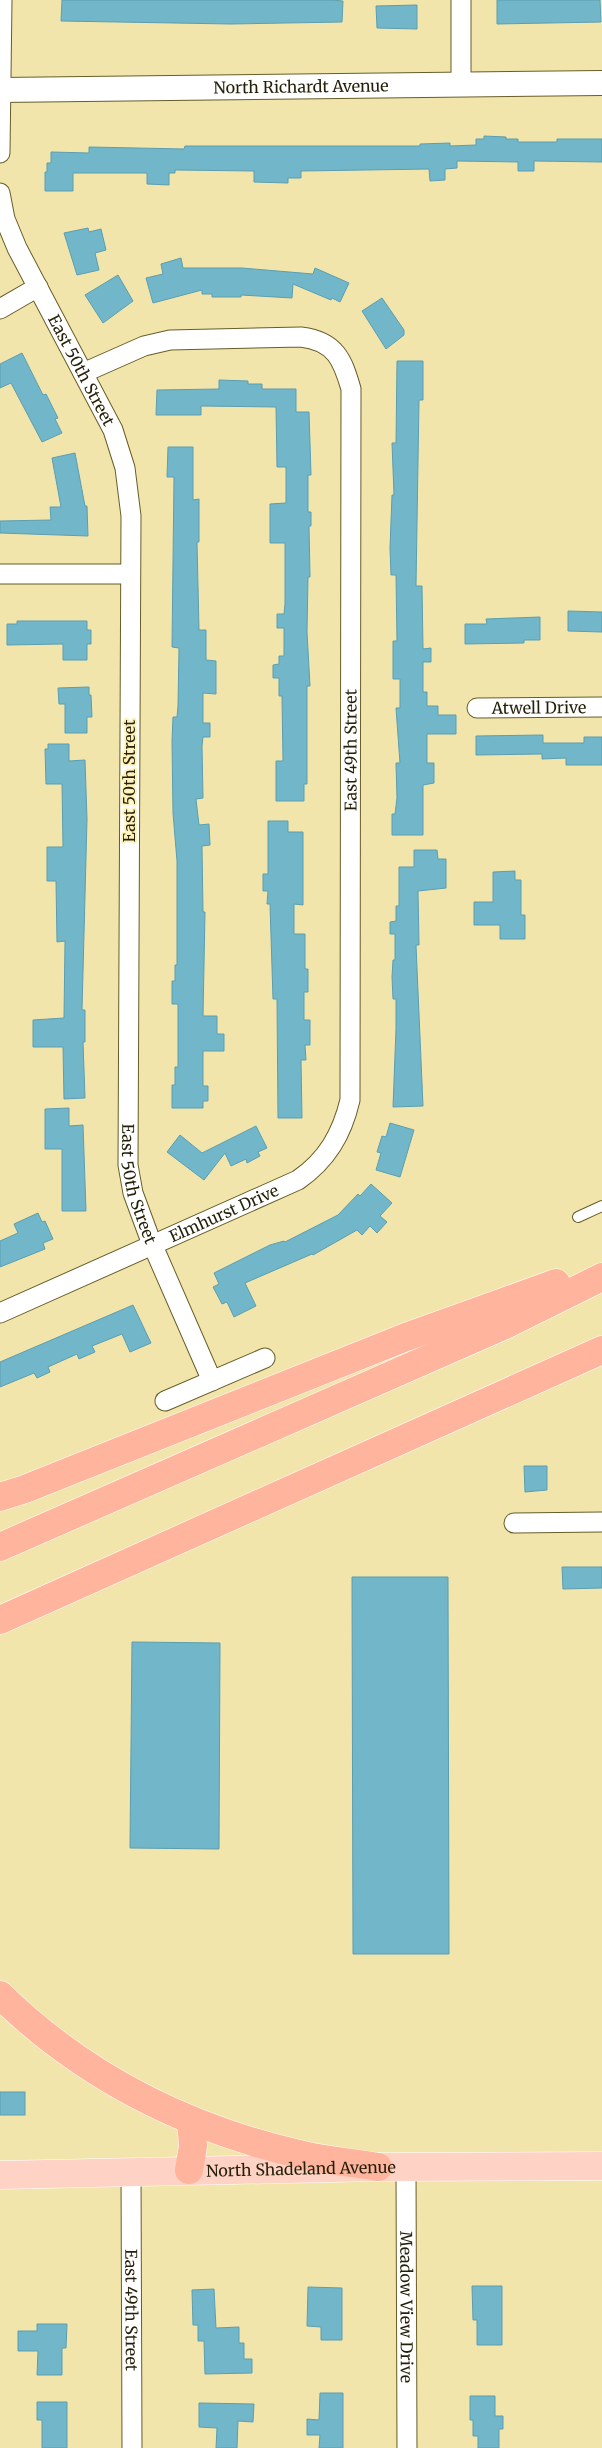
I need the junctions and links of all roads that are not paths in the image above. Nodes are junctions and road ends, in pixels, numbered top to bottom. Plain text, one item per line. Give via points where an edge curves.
1 (2, 0) edge
2 (461, 0) edge
3 (602, 83) edge
4 (461, 84) junction
5 (1, 90) edge
6 (0, 153) edge
7 (0, 193) edge
8 (38, 287) junction
9 (0, 308) edge
10 (83, 373) junction
11 (0, 574) edge
12 (130, 574) junction
13 (602, 707) edge
14 (477, 708) dead end
15 (330, 1150) joint
16 (602, 1206) edge
17 (578, 1217) dead end
18 (152, 1245) junction
19 (602, 1266) edge
20 (602, 1277) edge
21 (0, 1313) edge
22 (602, 1350) edge
23 (265, 1358) dead end
24 (212, 1381) junction
25 (165, 1401) dead end
26 (0, 1497) edge
27 (602, 1522) edge
28 (514, 1523) dead end
29 (0, 1547) edge
30 (0, 1620) edge
31 (0, 1995) edge
32 (191, 2121) junction
33 (602, 2166) edge
34 (378, 2167) junction
35 (406, 2167) junction
36 (189, 2170) junction
37 (131, 2171) junction
38 (0, 2175) edge
39 (132, 2448) edge
40 (407, 2448) edge

1 - 5 street
2 - 4 street
3 - 4 street, North Richardt Avenue
4 - 5 street, North Richardt Avenue
5 - 6 street
7 - 8 street, East 50th Street via 10,234
8 - 9 street
8 - 10 street, East 50th Street
10 - 12 street, East 50th Street via 112,430 125,468 131,516
10 - 15 street, East 49th Street via 144,346 178,339 301,337 321,342 335,352 345,366 351,389 350,1100 346,1119
11 - 12 street
12 - 18 street, East 50th Street via 128,1165 132,1193
13 - 14 street, Atwell Drive
15 - 18 street, Elmhurst Drive via 317,1166 292,1183
16 - 17 lane
18 - 21 street, Elmhurst Drive
18 - 24 street, East 50th Street
19 - 26 highway via 406,1337
20 - 29 highway via 505,1325
22 - 30 highway
23 - 24 street
24 - 25 street
27 - 28 street
31 - 32 highway via 48,2038 96,2072 147,2102
32 - 34 highway via 266,2146
32 - 36 highway via 193,2146
33 - 35 main road, North Shadeland Avenue
34 - 35 main road, North Shadeland Avenue
34 - 36 main road, North Shadeland Avenue
35 - 40 street, Meadow View Drive
36 - 37 main road, North Shadeland Avenue
37 - 38 main road, North Shadeland Avenue
37 - 39 street, East 49th Street

